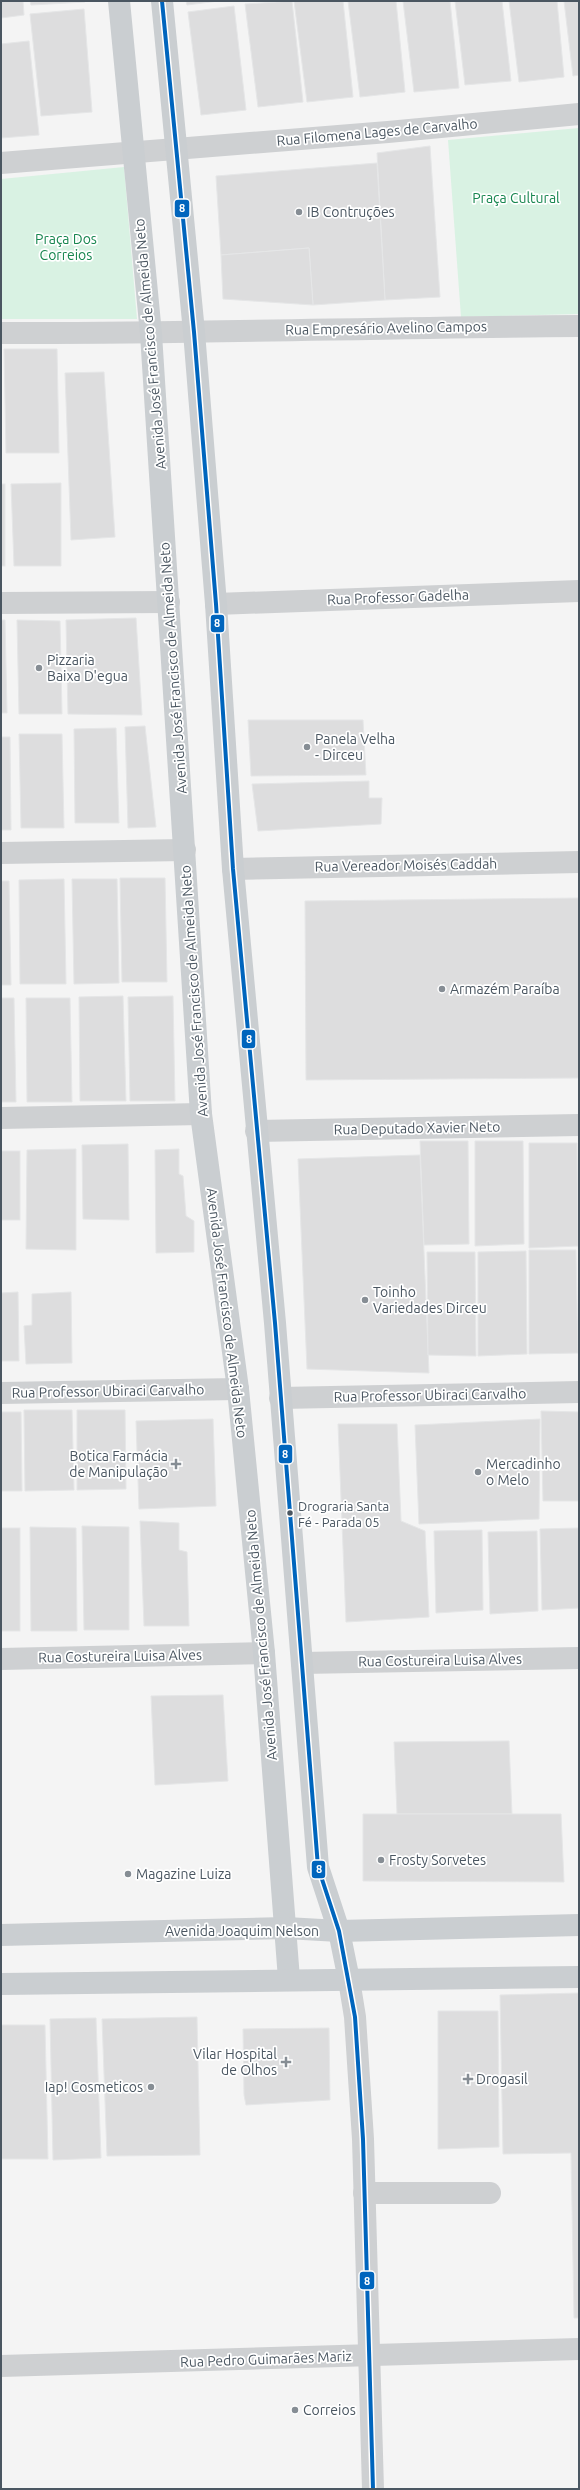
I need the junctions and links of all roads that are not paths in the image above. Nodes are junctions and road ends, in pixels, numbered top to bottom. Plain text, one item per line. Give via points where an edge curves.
1 (119, 1) edge
2 (162, 1) edge
3 (579, 114) edge
4 (176, 148) junction
5 (133, 151) junction
6 (1, 163) edge
7 (579, 326) edge
8 (194, 332) junction
9 (1, 333) edge
10 (151, 334) junction
11 (579, 591) edge
12 (169, 602) junction
13 (1, 603) edge
14 (216, 604) junction
15 (185, 850) junction
16 (1, 853) edge
17 (579, 862) edge
18 (232, 869) junction
19 (201, 1114) junction
20 (1, 1118) edge
21 (579, 1125) edge
22 (256, 1131) junction
23 (238, 1389) junction
24 (579, 1392) edge
25 (1, 1393) edge
26 (280, 1398) junction
27 (264, 1653) junction
28 (579, 1658) edge
29 (1, 1659) edge
30 (302, 1663) junction
31 (579, 1925) edge
32 (286, 1928) junction
33 (339, 1931) junction
34 (1, 1935) edge
35 (579, 1977) edge
36 (289, 1979) junction
37 (349, 1980) junction
38 (1, 1984) edge
39 (364, 2193) junction
40 (490, 2193) dead end
41 (579, 2349) edge
42 (370, 2356) junction
43 (1, 2366) edge
44 (373, 2489) edge

1 - 5 main road, Avenida José Francisco de Almeida Neto
2 - 4 main road
3 - 4 street, Rua Filomena Lages de Carvalho
4 - 5 street, Rua Filomena Lages de Carvalho
4 - 8 main road
5 - 6 street
5 - 10 main road, Avenida José Francisco de Almeida Neto
7 - 8 street, Rua Empresário Avelino Campos
8 - 10 street, Rua Empresário Avelino Campos
8 - 14 main road
9 - 10 street
10 - 12 main road, Avenida José Francisco de Almeida Neto
11 - 14 street, Rua Professor Gadelha
12 - 13 street
12 - 15 main road, Avenida José Francisco de Almeida Neto
14 - 18 main road
15 - 16 street
15 - 19 main road, Avenida José Francisco de Almeida Neto
17 - 18 street, Rua Vereador Moisés Caddah
18 - 22 main road
19 - 20 street
19 - 23 main road, Avenida José Francisco de Almeida Neto
21 - 22 street, Rua Deputado Xavier Neto
22 - 26 main road
23 - 25 street, Rua Professor Ubiraci Carvalho
23 - 27 main road, Avenida José Francisco de Almeida Neto
24 - 26 street, Rua Professor Ubiraci Carvalho
26 - 30 main road
27 - 29 street, Rua Costureira Luisa Alves
27 - 32 main road, Avenida José Francisco de Almeida Neto
28 - 30 street, Rua Costureira Luisa Alves
30 - 33 main road via 318,1866
31 - 33 main road, Avenida Joaquim Nelson
32 - 33 main road, Avenida Joaquim Nelson
32 - 34 main road, Avenida Joaquim Nelson
32 - 36 main road, Avenida José Francisco de Almeida Neto
33 - 37 main road
35 - 37 main road
36 - 37 main road
36 - 38 main road
37 - 39 street via 357,2038
39 - 40 street
39 - 42 street
41 - 42 street, Rua Pedro Guimarães Mariz
42 - 43 street, Rua Pedro Guimarães Mariz
42 - 44 street

